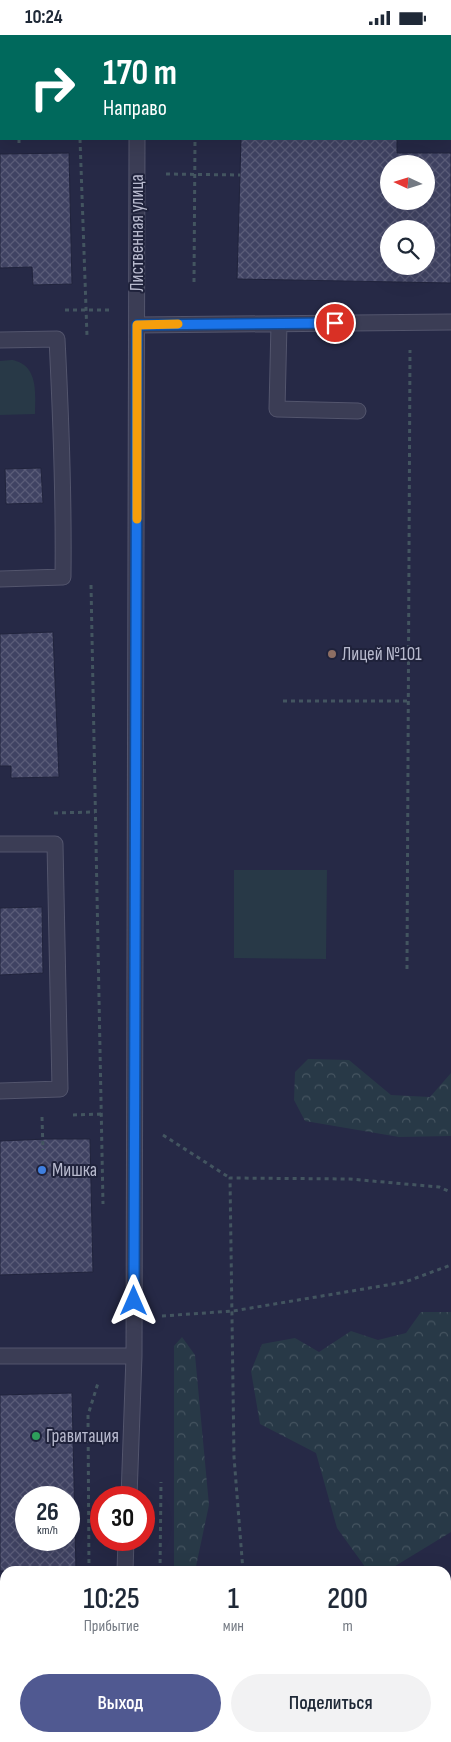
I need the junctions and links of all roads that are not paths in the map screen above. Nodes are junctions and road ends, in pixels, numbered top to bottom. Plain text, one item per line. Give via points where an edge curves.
1 (137, 140) edge
2 (451, 321) edge
3 (278, 324) junction
4 (137, 325) junction
5 (0, 340) edge
6 (358, 411) dead end
7 (0, 579) edge
8 (0, 844) edge
9 (0, 1091) edge
10 (0, 1356) edge
11 (134, 1357) junction
12 (128, 1486) edge
13 (126, 1551) edge
14 (125, 1566) edge

1 - 4 street, Лиственная улица
2 - 3 street
3 - 4 street
3 - 6 street via 276,409
4 - 11 street, Лиственная улица
5 - 7 street via 57,339 64,518 63,577
8 - 9 street via 55,844 60,1089
10 - 11 street
11 - 12 street, Лиственная улица
13 - 14 street

